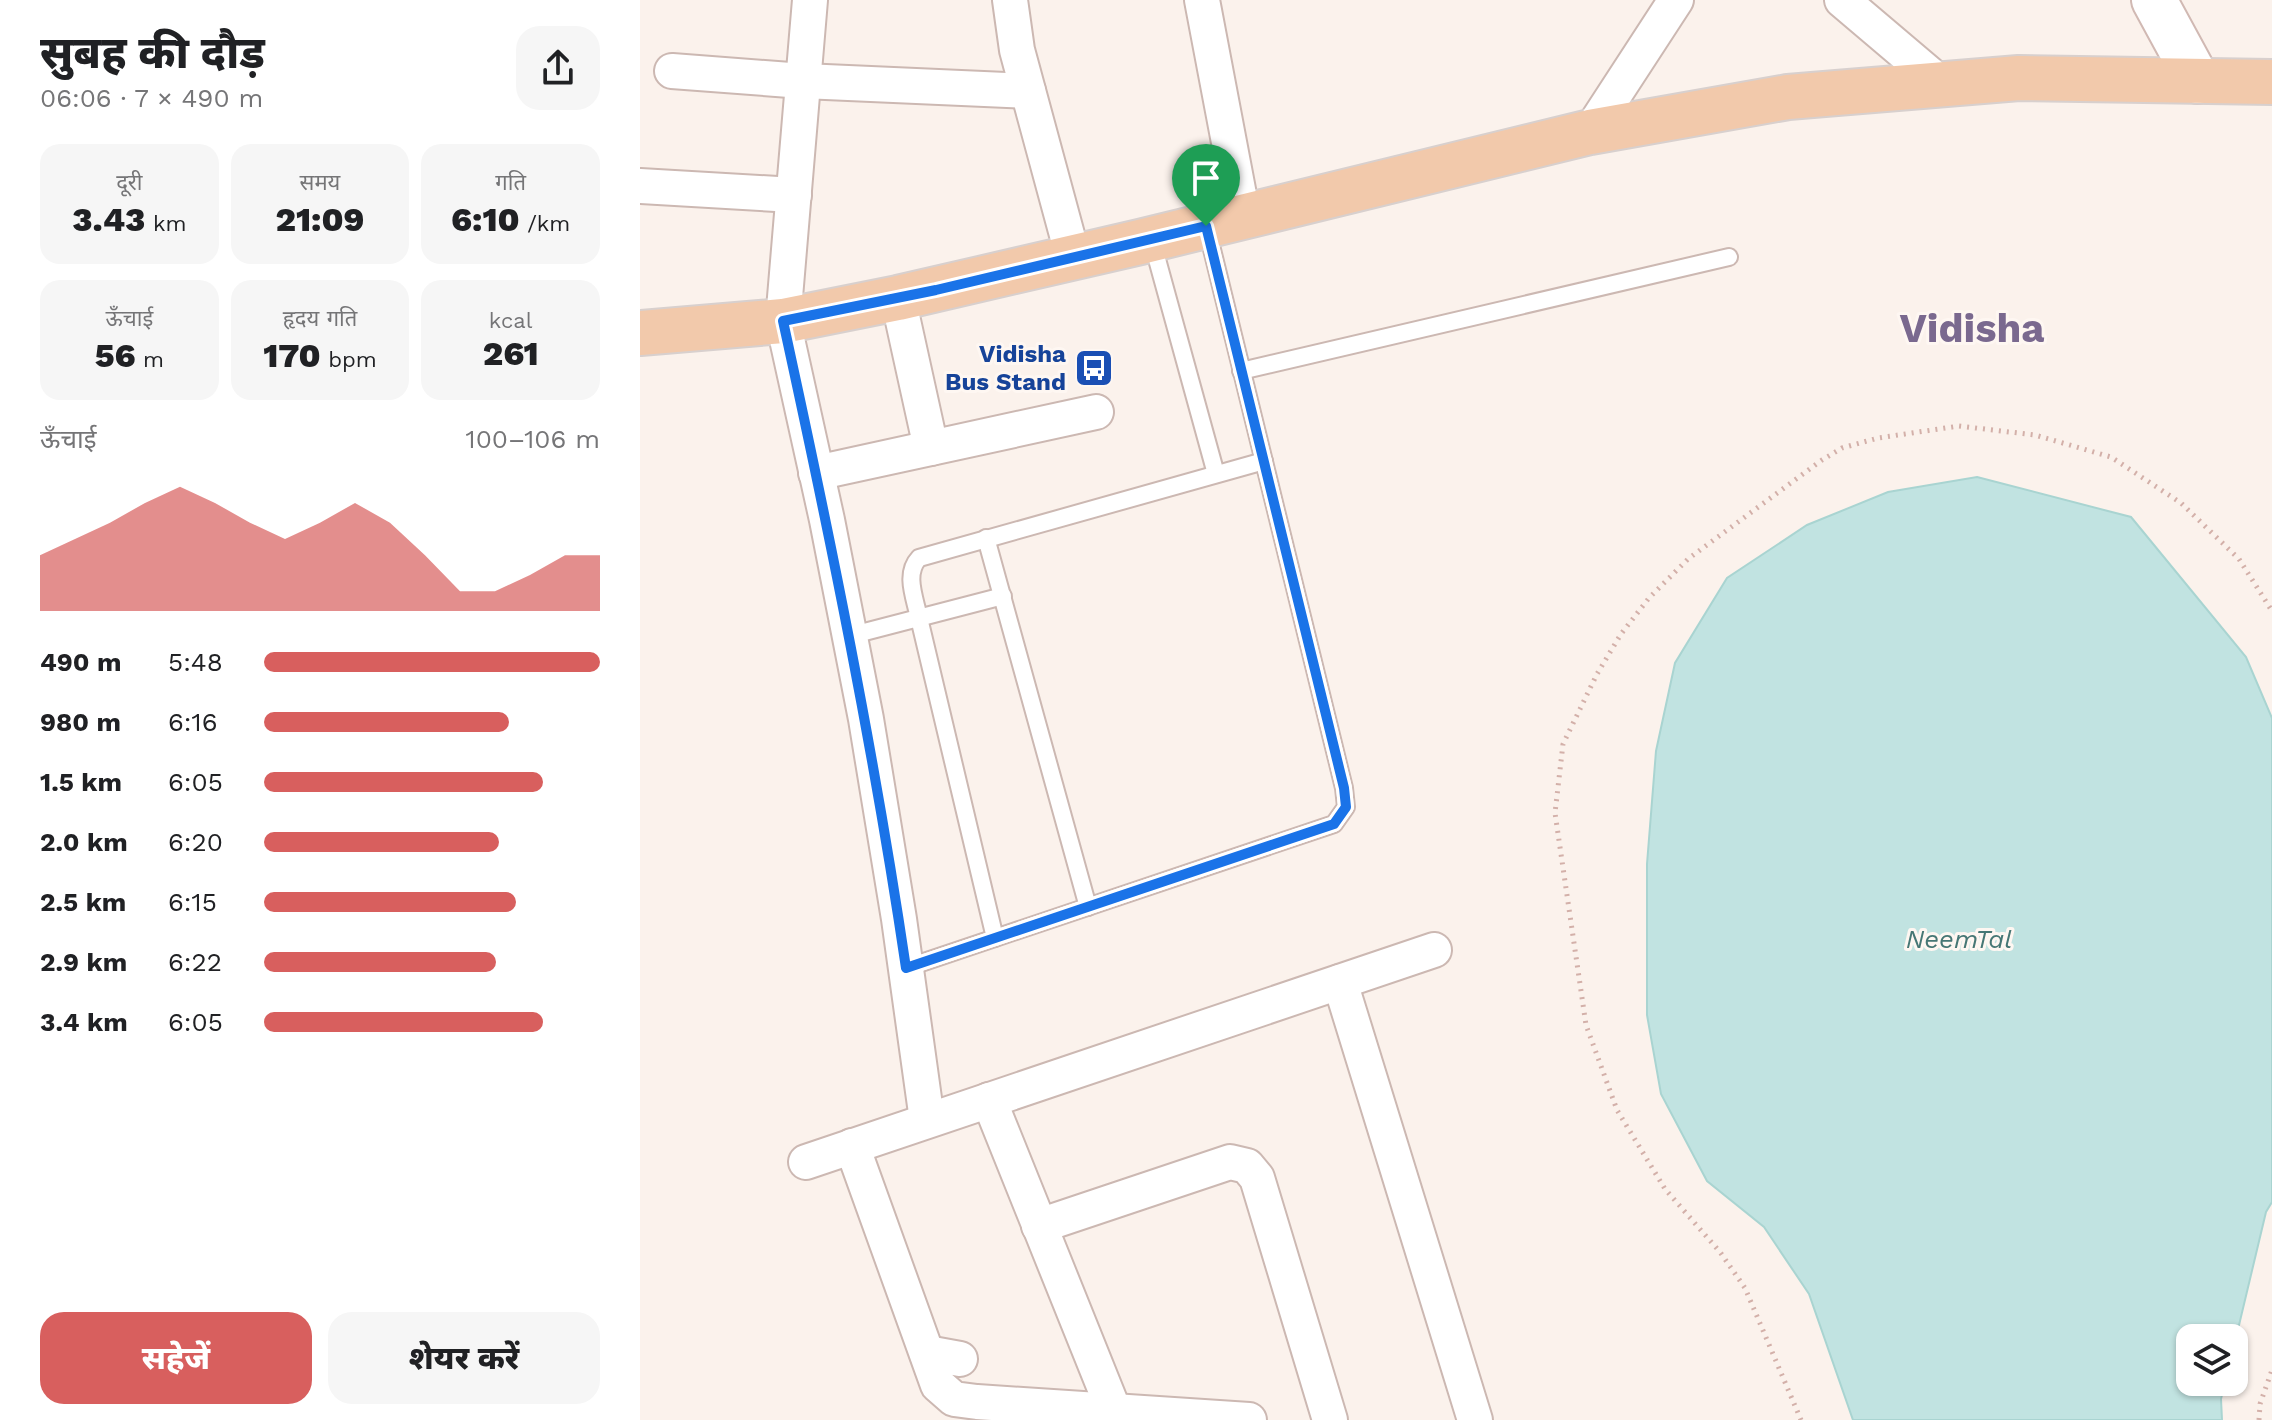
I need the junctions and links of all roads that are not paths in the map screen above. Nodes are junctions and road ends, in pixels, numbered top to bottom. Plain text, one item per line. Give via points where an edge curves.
1 (810, 0) edge
2 (1010, 0) edge
3 (1202, 0) edge
4 (1676, 0) edge
5 (1842, 0) edge
6 (2154, 0) edge
7 (672, 71) dead end
8 (803, 81) junction
9 (2198, 81) junction
10 (2272, 82) edge
11 (1941, 84) junction
12 (1028, 91) junction
13 (1590, 132) junction
14 (640, 186) edge
15 (794, 195) junction
16 (1224, 221) junction
17 (1151, 239) junction
18 (1073, 257) junction
19 (1729, 257) dead end
20 (898, 298) junction
21 (783, 321) junction
22 (640, 333) edge
23 (1241, 371) junction
24 (1096, 412) dead end
25 (931, 448) junction
26 (1264, 461) junction
27 (816, 473) junction
28 (1216, 474) junction
29 (986, 538) junction
30 (1003, 596) junction
31 (919, 618) junction
32 (849, 636) junction
33 (1088, 907) junction
34 (995, 938) junction
35 (1434, 950) dead end
36 (906, 968) junction
37 (1340, 982) junction
38 (989, 1100) junction
39 (927, 1120) junction
40 (852, 1146) junction
41 (806, 1162) dead end
42 (1039, 1226) junction
43 (927, 1353) junction
44 (960, 1359) dead end
45 (1114, 1411) junction
46 (1249, 1420) edge
47 (1330, 1420) edge
48 (1475, 1420) edge

1 - 8 street
2 - 12 street
3 - 16 street
4 - 13 street
5 - 11 street
6 - 9 street
7 - 8 street
8 - 12 street
8 - 15 street
9 - 10 main road
9 - 11 main road via 2019,78
11 - 13 main road via 1788,97
12 - 18 street
13 - 16 main road
14 - 15 street
15 - 21 street
16 - 17 main road
16 - 23 lane
17 - 18 main road
17 - 28 lane
18 - 20 main road
19 - 23 lane
20 - 21 main road
20 - 25 street
21 - 22 main road
21 - 27 street
23 - 26 lane
24 - 25 street
25 - 27 street
26 - 28 lane
26 - 33 lane via 1346,807 1334,824
27 - 32 street
28 - 29 lane
29 - 30 lane
29 - 31 lane via 919,558 911,566
30 - 31 lane
30 - 33 lane
31 - 32 lane
31 - 34 lane
32 - 36 street
33 - 34 lane
34 - 36 lane
35 - 37 street
36 - 39 street
37 - 38 street
37 - 48 street
38 - 39 street
38 - 42 street
39 - 40 street
40 - 41 street
40 - 43 street
42 - 45 street
42 - 47 street via 1230,1162 1247,1166 1257,1178
43 - 44 street
43 - 45 street via 938,1385 954,1399
45 - 46 street

